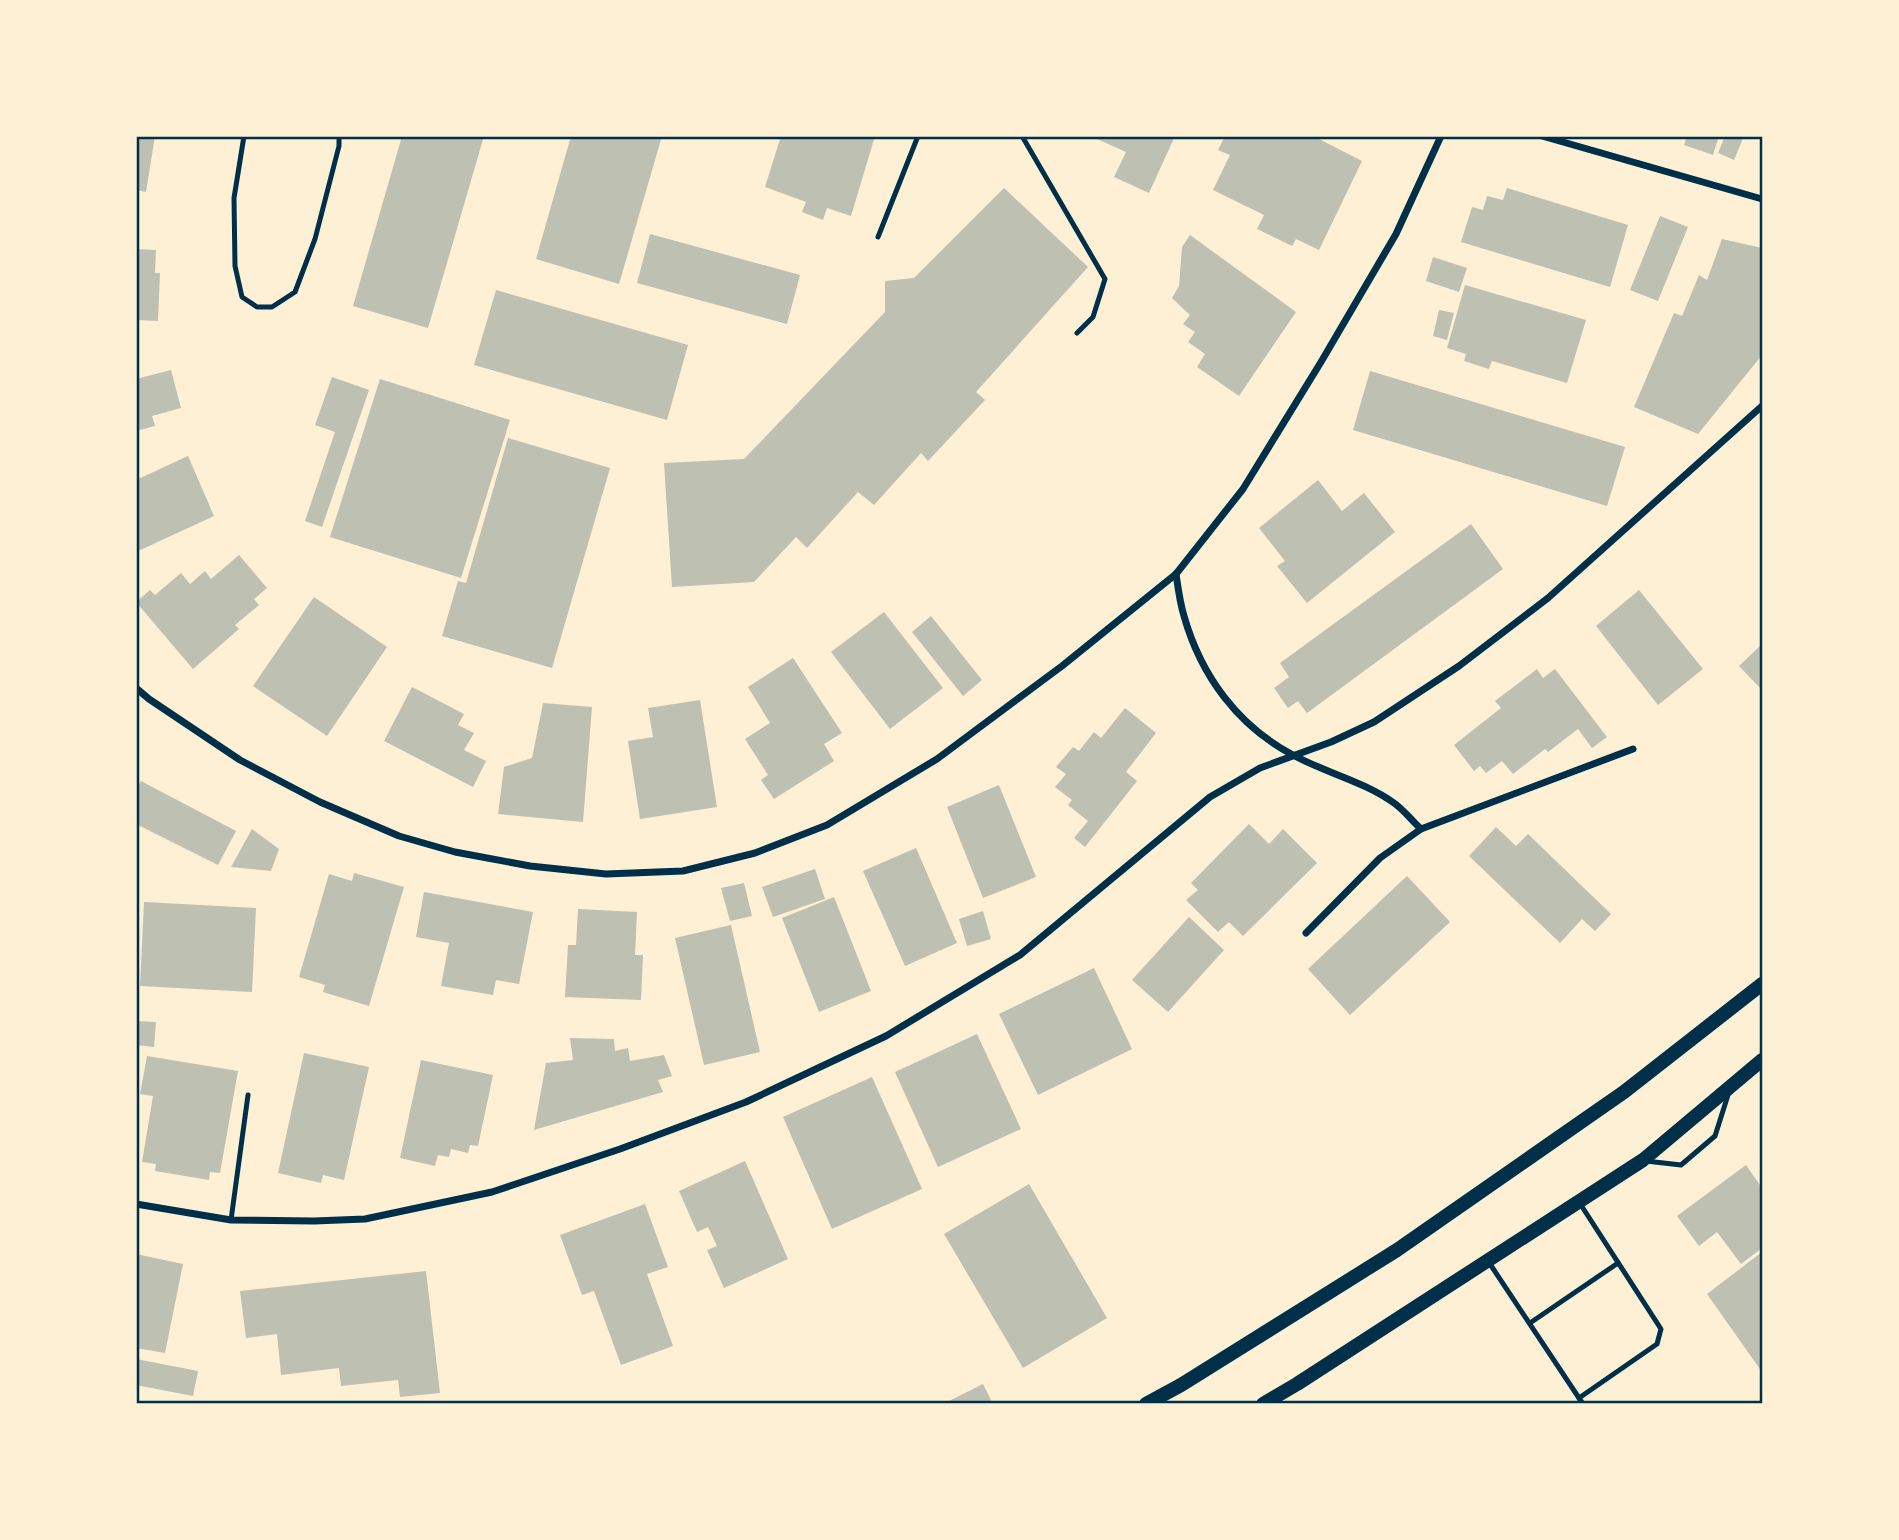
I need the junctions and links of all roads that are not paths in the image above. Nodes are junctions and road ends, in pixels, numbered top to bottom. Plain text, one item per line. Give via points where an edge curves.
1 (244, 136) edge
2 (339, 136) edge
3 (918, 136) edge
4 (1022, 136) edge
5 (1441, 136) edge
6 (1542, 136) edge
7 (1762, 199) edge
8 (878, 237) dead end
9 (1077, 333) dead end
10 (1762, 406) edge
11 (1176, 574) junction
12 (136, 688) edge
13 (1633, 749) dead end
14 (1293, 755) junction
15 (1421, 829) junction
16 (1306, 933) dead end
17 (1762, 984) edge
18 (1762, 1059) edge
19 (1731, 1085) junction
20 (248, 1095) dead end
21 (1643, 1160) junction
22 (1579, 1202) junction
23 (136, 1204) edge
24 (231, 1220) junction
25 (1488, 1261) junction
26 (1618, 1263) junction
27 (1530, 1323) junction
28 (1581, 1401) edge
29 (1146, 1404) edge
30 (1263, 1404) edge

1 - 2 lane via 234,198 235,266 242,297 257,307 272,307 295,292 315,239
3 - 8 lane
4 - 9 lane via 1105,279 1093,317
5 - 11 street via 1396,234 1321,362 1243,489
6 - 7 street
10 - 14 street via 1548,598 1459,666 1374,722
11 - 12 street via 1062,666 926,765 827,825 755,853 683,871 606,874 530,866 399,836 240,760
11 - 14 street via 1184,616 1216,689 1247,724
13 - 15 street
14 - 15 street via 1367,787 1395,804
14 - 24 street via 1210,797 1020,955 886,1036 746,1102 492,1192 365,1219
15 - 16 street via 1380,858
17 - 29 main road via 1624,1092 1397,1251
18 - 19 main road
19 - 21 main road
19 - 21 lane via 1715,1136 1681,1166
20 - 24 lane
21 - 22 main road
22 - 25 main road
22 - 26 lane
23 - 24 street
25 - 27 lane
25 - 30 main road
26 - 27 lane
26 - 28 lane via 1661,1329 1657,1345
27 - 28 lane

